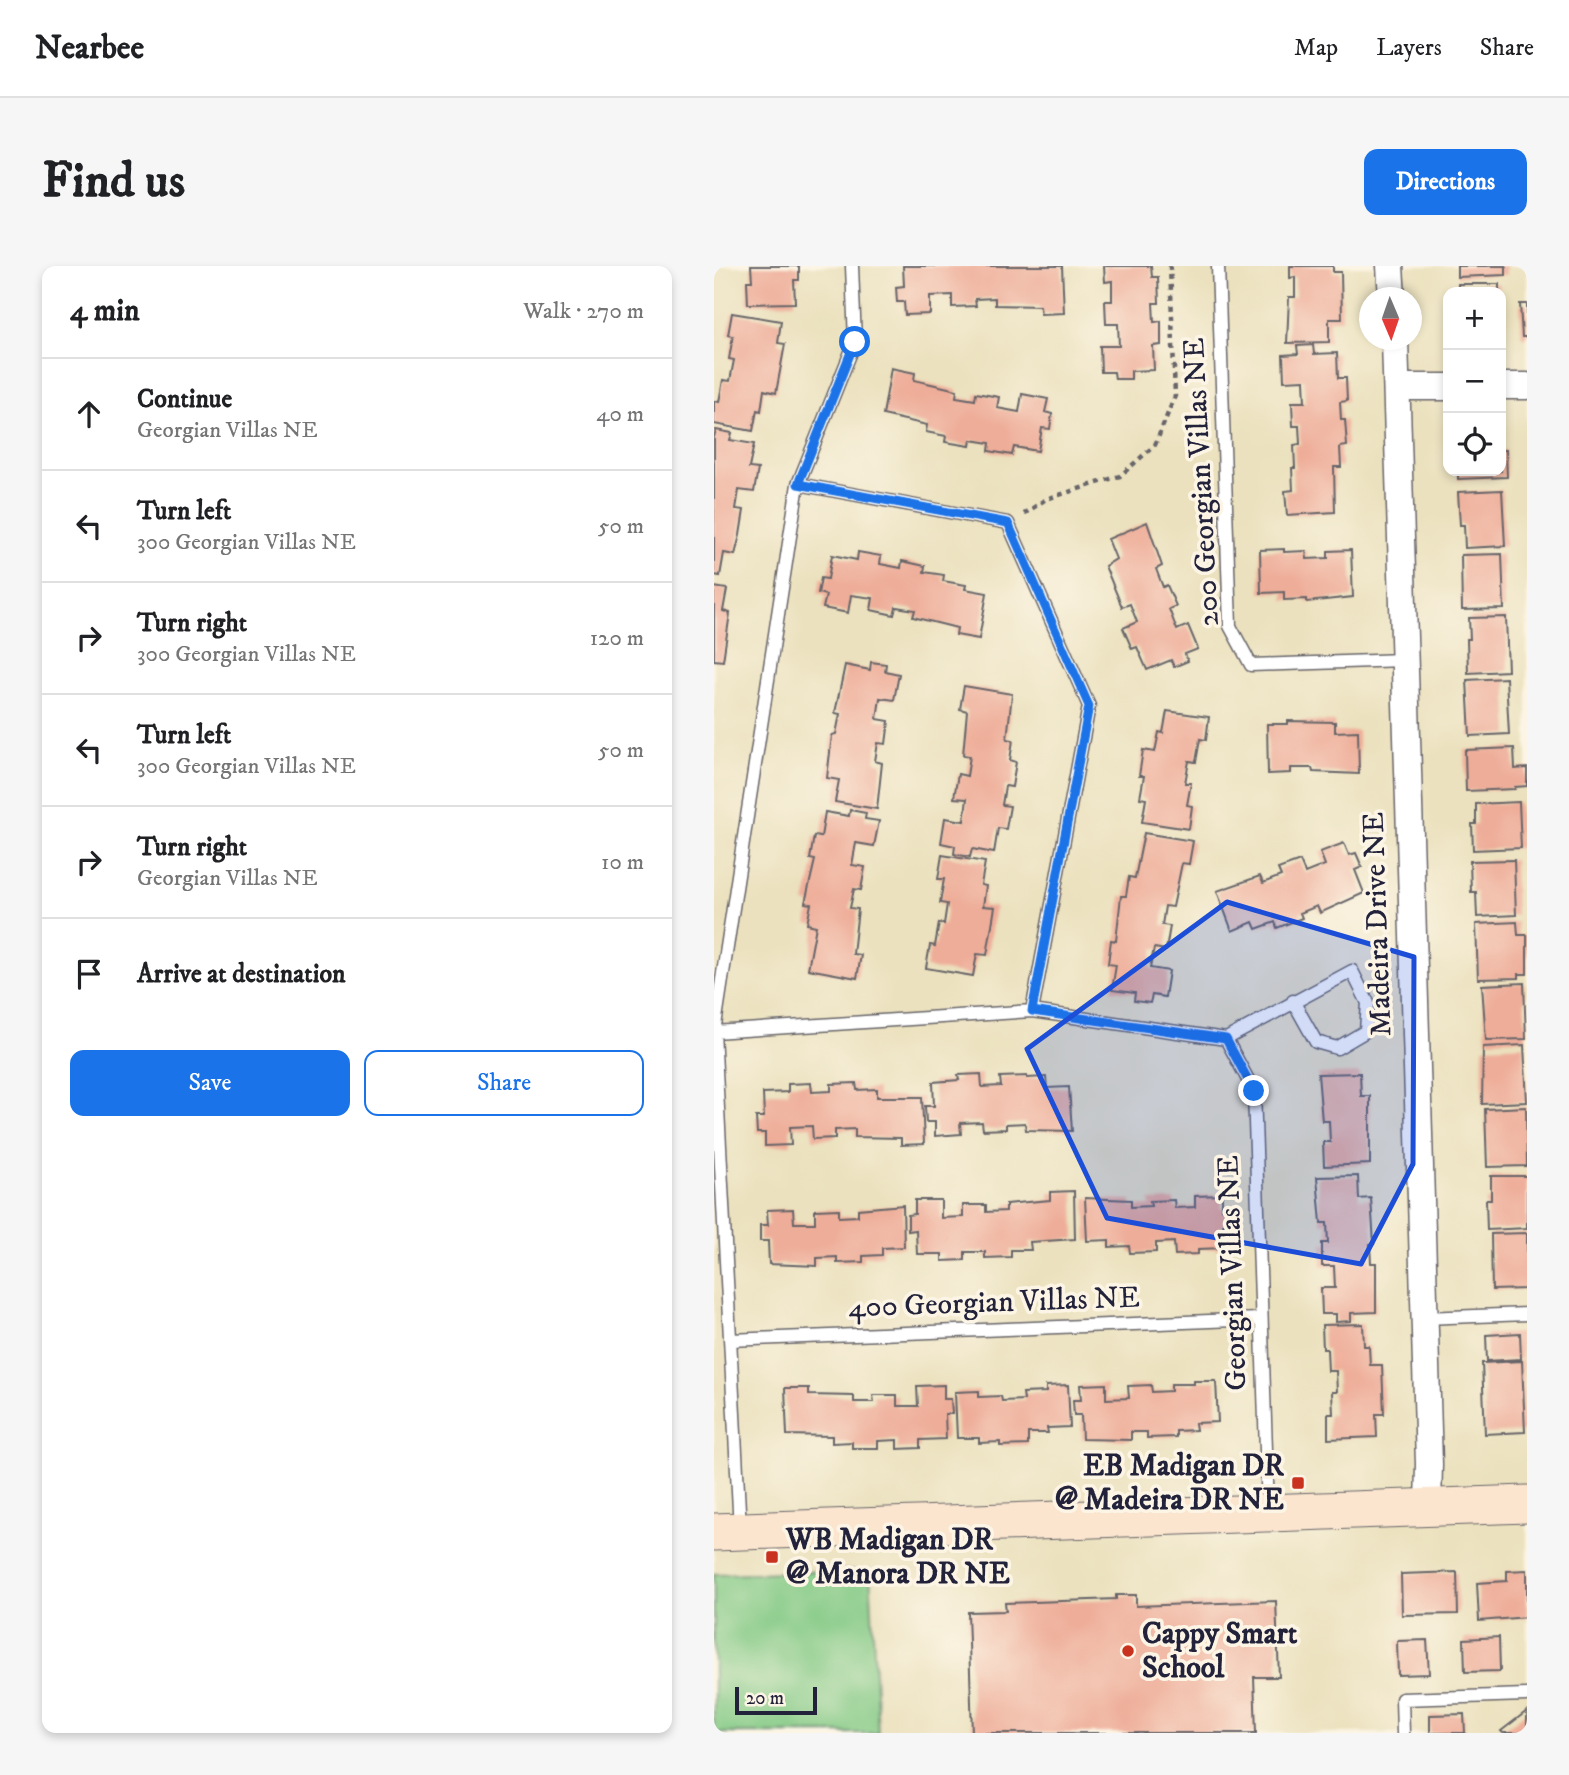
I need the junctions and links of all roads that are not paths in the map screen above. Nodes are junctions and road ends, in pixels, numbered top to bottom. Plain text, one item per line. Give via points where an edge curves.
1 (852, 266) edge
2 (1219, 266) edge
3 (1391, 266) edge
4 (1392, 287) edge
5 (1395, 350) edge
6 (1506, 386) edge
7 (1527, 386) edge
8 (1397, 387) junction
9 (1443, 387) edge
10 (798, 484) junction
11 (1404, 660) junction
12 (1293, 1002) junction
13 (1032, 1011) junction
14 (714, 1032) edge
15 (1226, 1039) junction
16 (1527, 1314) edge
17 (1423, 1318) junction
18 (1260, 1319) junction
19 (730, 1340) junction
20 (1527, 1504) edge
21 (1428, 1507) junction
22 (1268, 1513) junction
23 (727, 1531) edge
24 (1527, 1695) edge
25 (1403, 1733) edge

1 - 10 lane via 855,342
2 - 11 lane, 200 Georgian Villas NE via 1230,626 1251,665
3 - 4 street
5 - 8 street, Madeira Drive NE
6 - 7 street
8 - 9 street
8 - 11 street, Madeira Drive NE
10 - 13 lane via 1008,523 1089,706
10 - 14 lane
11 - 17 street, Madeira Drive NE
12 - 12 lane via 1352,971 1368,1003 1366,1031 1337,1048 1316,1042
12 - 15 lane
13 - 14 lane
13 - 15 lane
14 - 19 lane
15 - 18 lane, Georgian Villas NE via 1254,1091
16 - 17 lane
17 - 21 street, Madeira Drive NE
18 - 19 lane, 400 Georgian Villas NE
18 - 22 lane, Georgian Villas NE
19 - 23 lane
20 - 21 street
21 - 22 street
22 - 23 street
24 - 25 lane via 1402,1699

